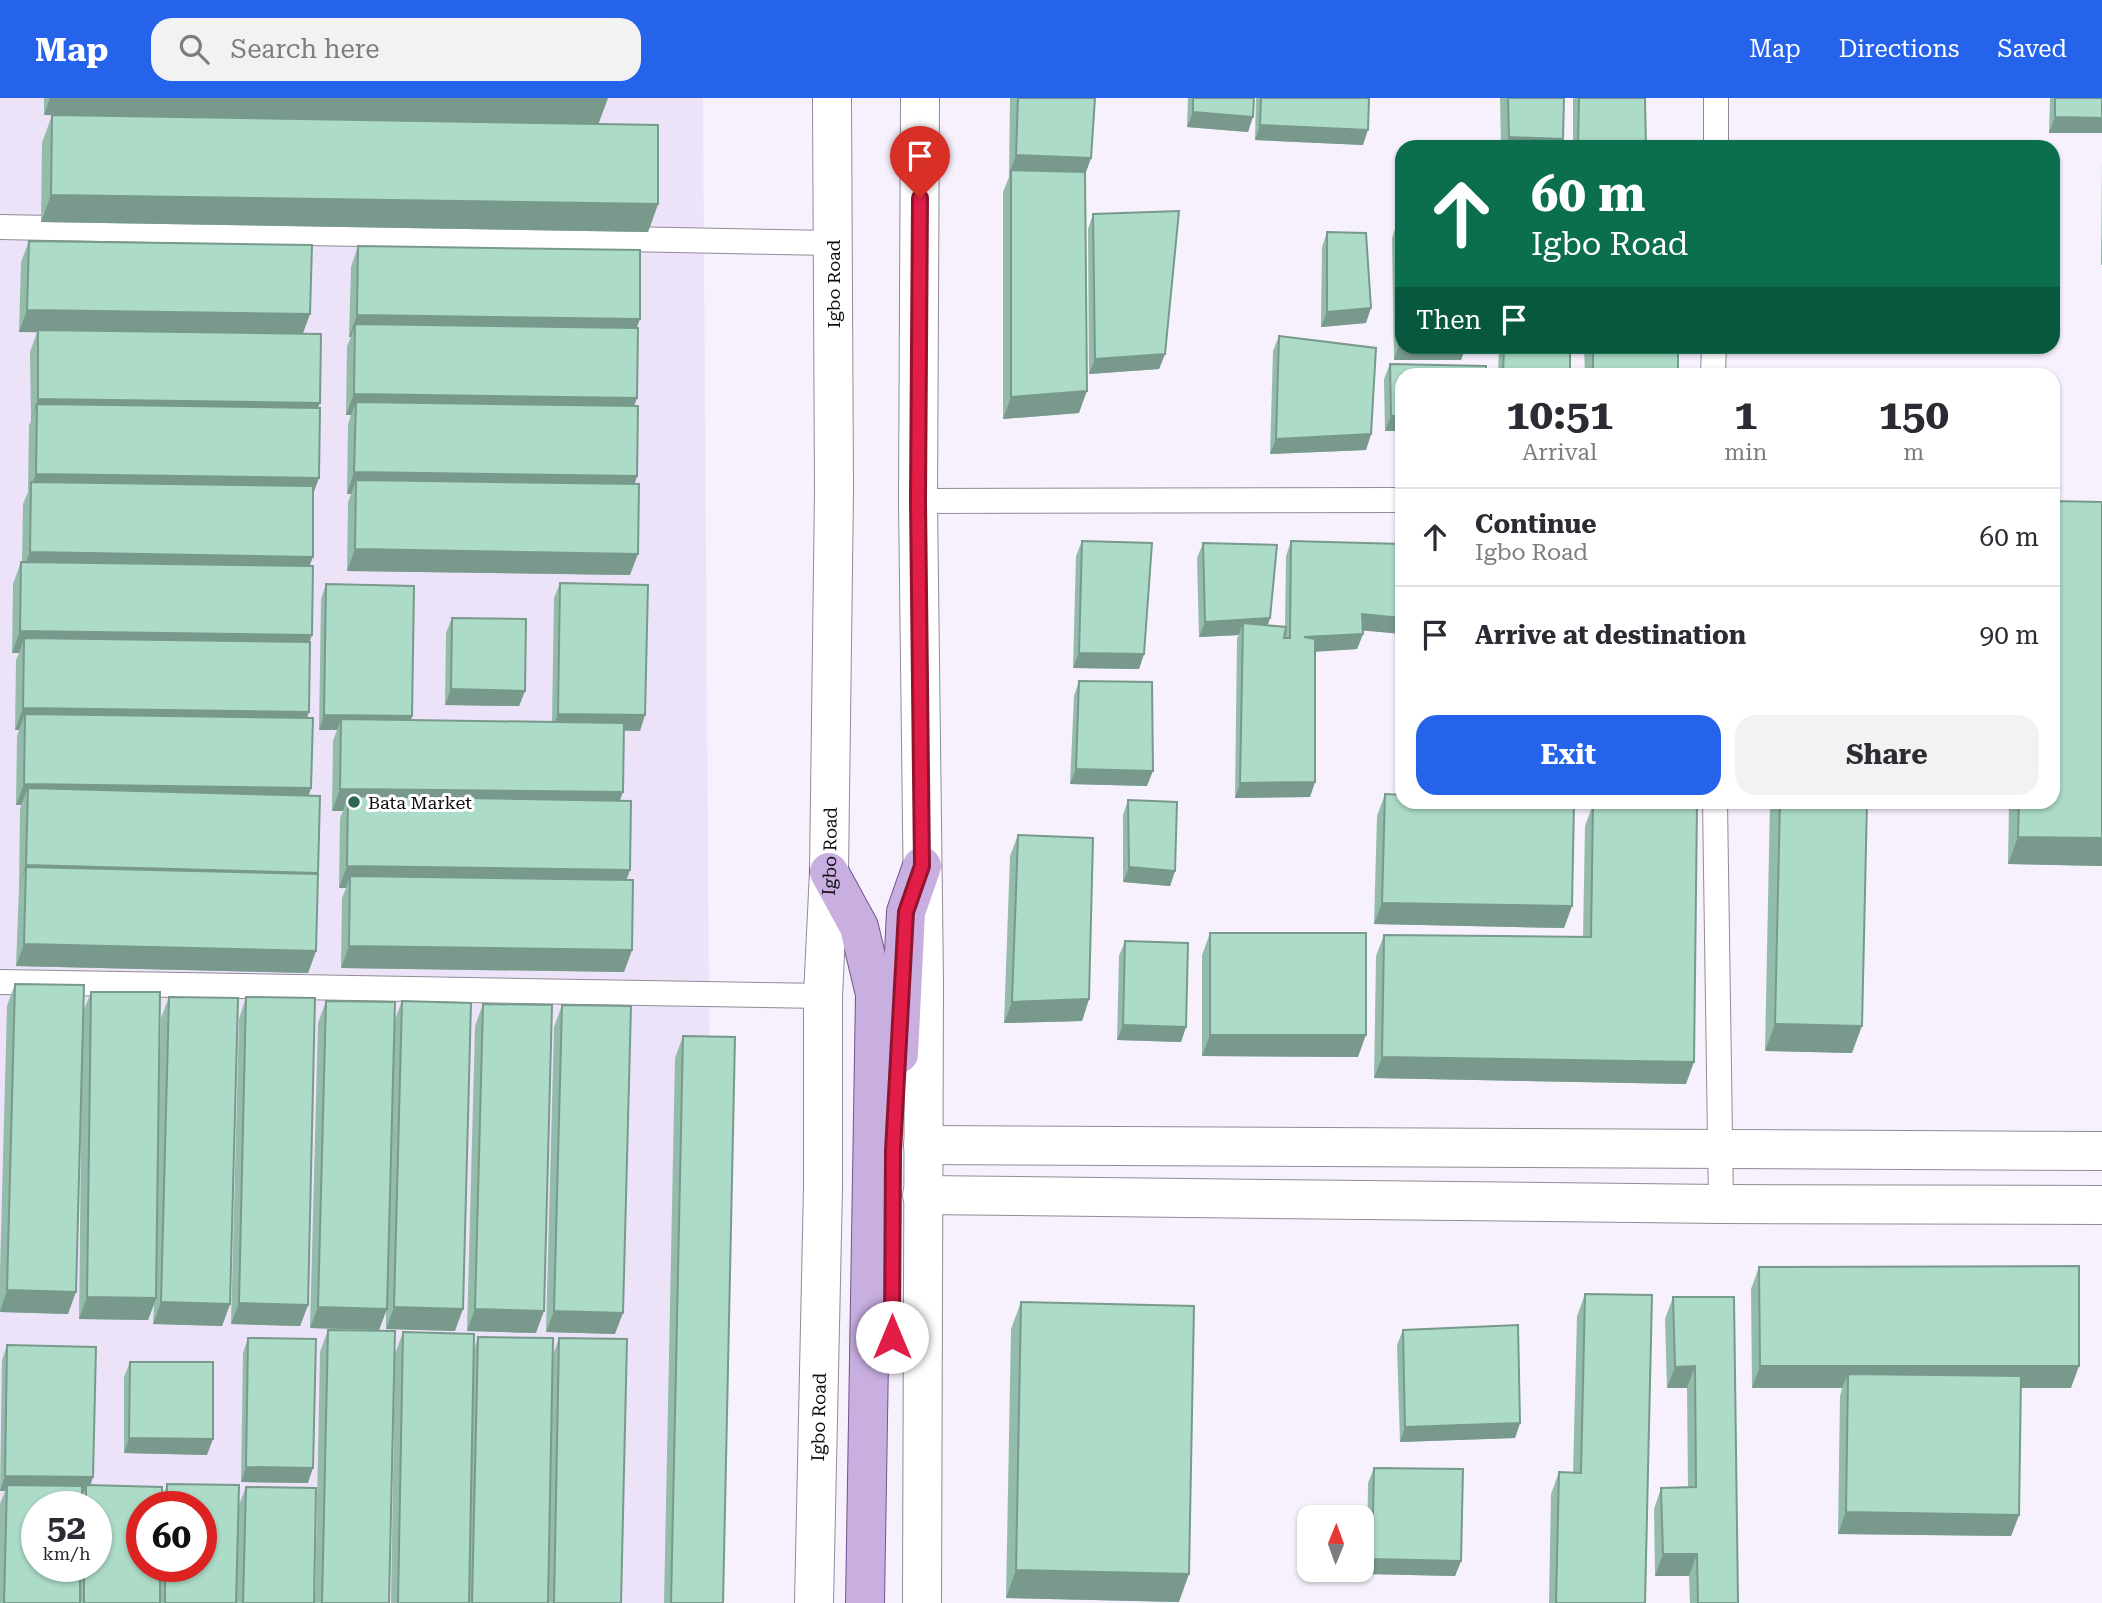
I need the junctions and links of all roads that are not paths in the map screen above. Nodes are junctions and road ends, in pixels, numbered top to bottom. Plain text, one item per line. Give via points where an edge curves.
1 (832, 98) edge
2 (920, 98) edge
3 (1716, 98) edge
4 (1716, 140) edge
5 (0, 227) edge
6 (832, 243) junction
7 (1395, 500) edge
8 (918, 501) junction
9 (1716, 809) edge
10 (922, 866) junction
11 (829, 872) junction
12 (0, 982) edge
13 (823, 996) junction
14 (887, 1076) junction
15 (923, 1145) junction
16 (1719, 1150) junction
17 (2102, 1151) edge
18 (922, 1195) junction
19 (1721, 1204) junction
20 (2102, 1205) edge
21 (814, 1603) edge
22 (865, 1603) edge
23 (891, 1603) edge
24 (922, 1603) edge

1 - 6 street, Igbo Road
2 - 8 street
3 - 4 lane
5 - 6 lane
6 - 11 street, Igbo Road
7 - 8 lane
8 - 10 street
9 - 16 lane
10 - 14 main road via 906,912
10 - 15 street
11 - 13 street, Igbo Road
11 - 14 main road via 859,927
12 - 13 lane
13 - 21 street, Igbo Road
14 - 22 main road
14 - 23 main road via 893,1151
15 - 16 street
15 - 18 street
16 - 17 street
16 - 19 lane
18 - 19 street
18 - 24 street
19 - 20 street

